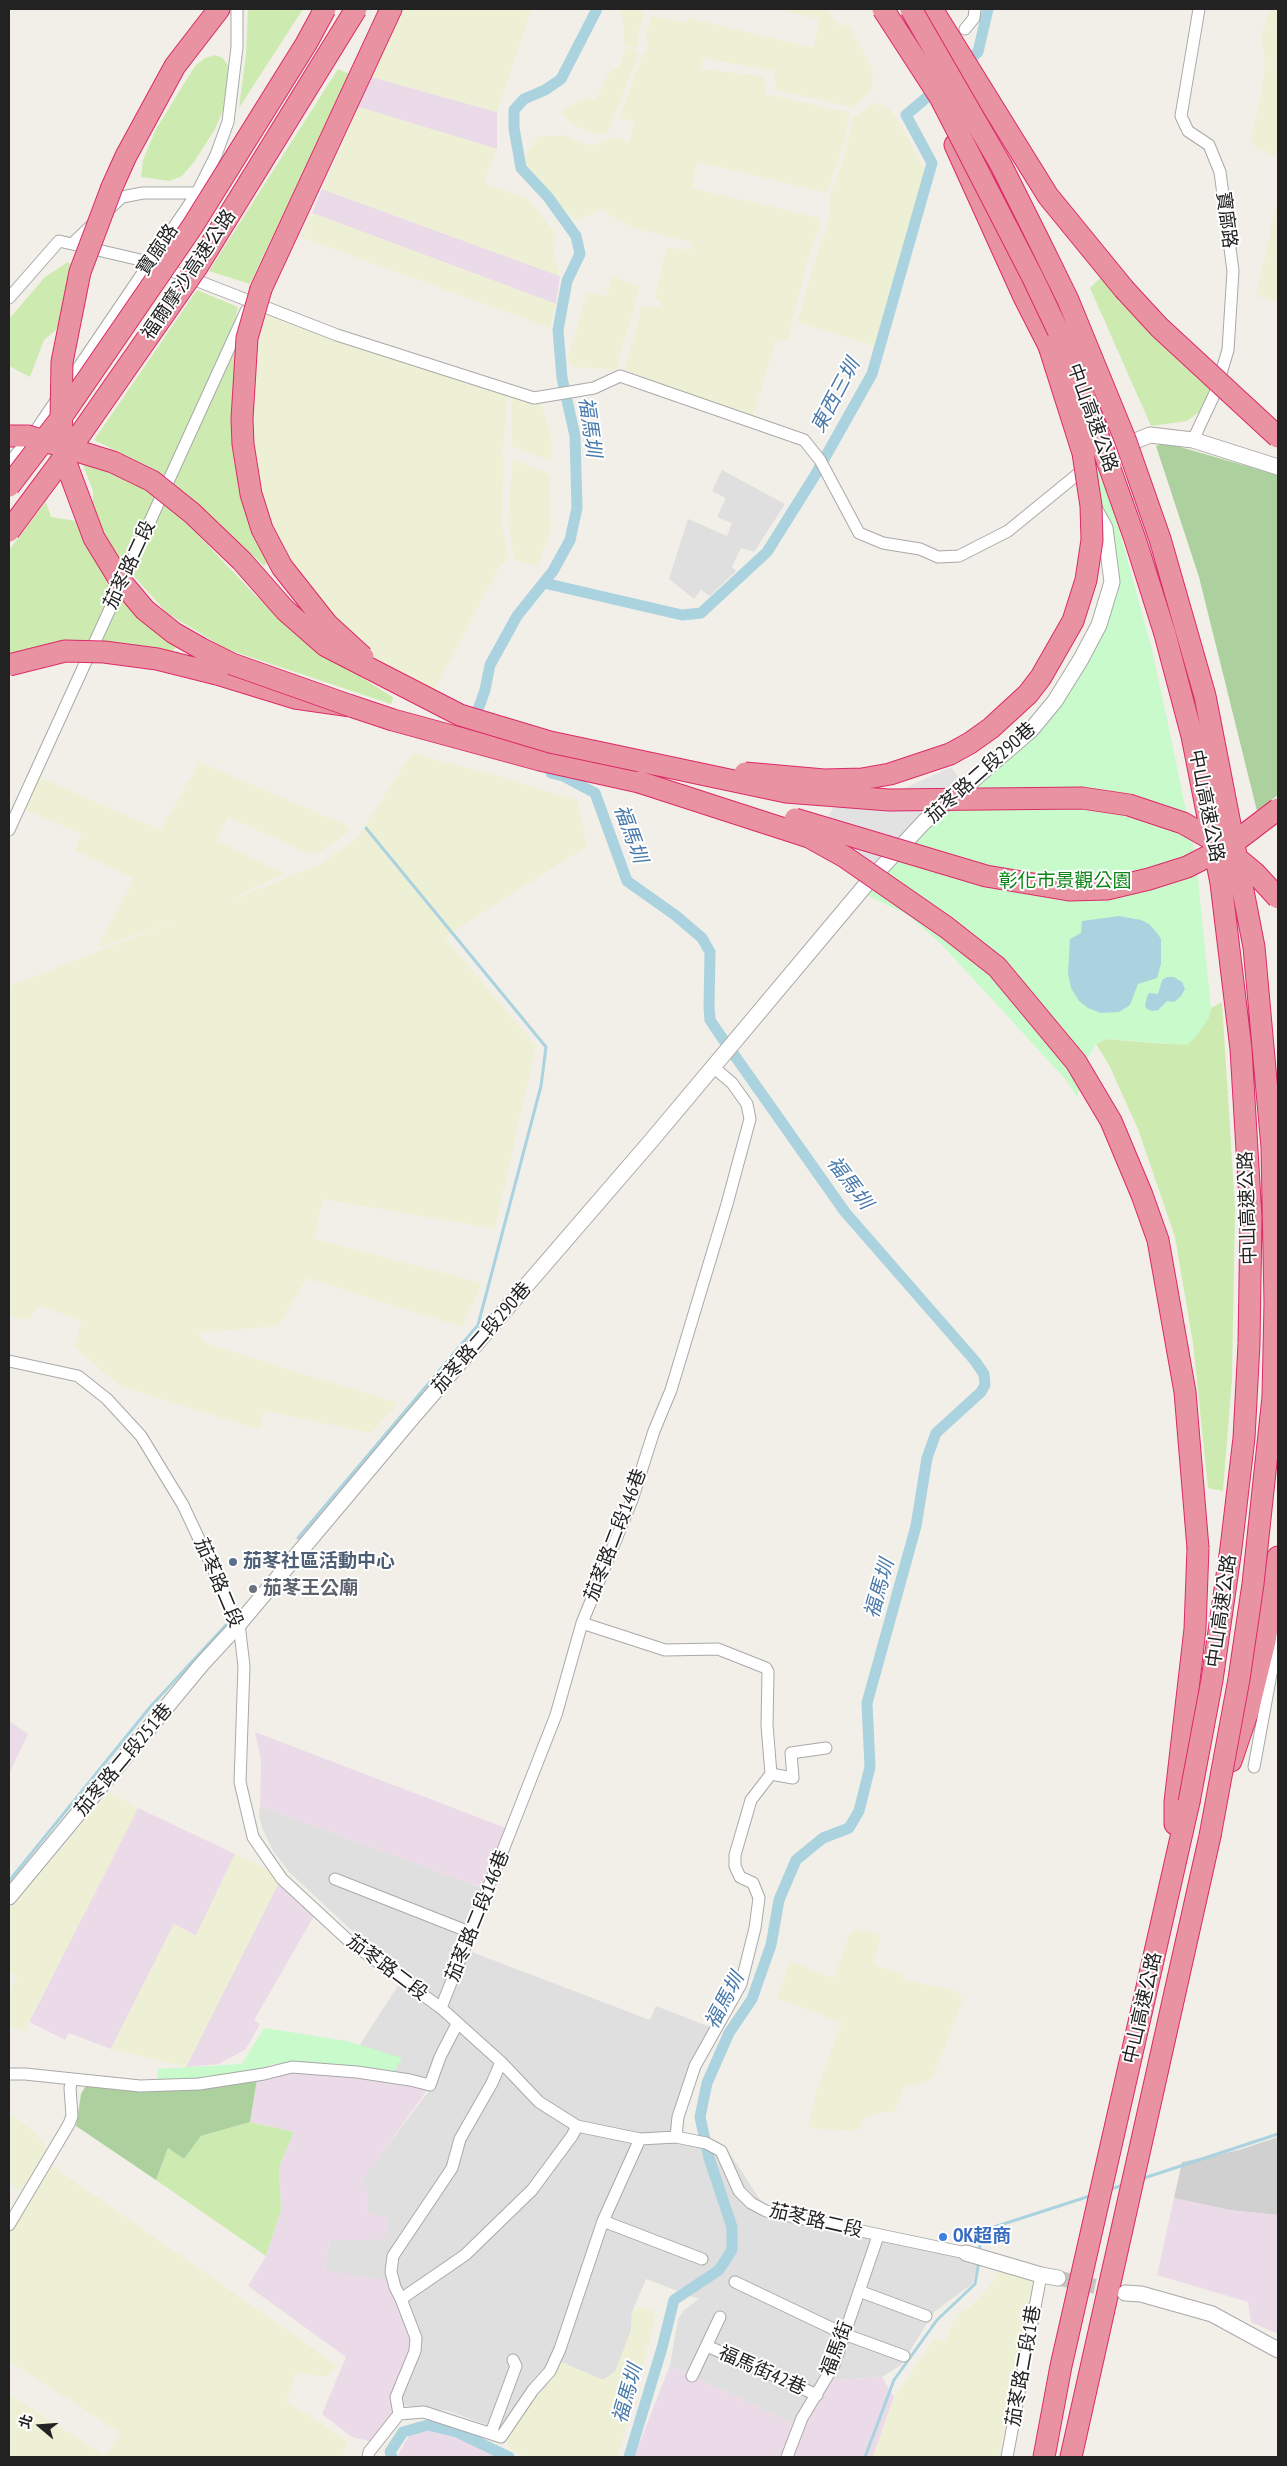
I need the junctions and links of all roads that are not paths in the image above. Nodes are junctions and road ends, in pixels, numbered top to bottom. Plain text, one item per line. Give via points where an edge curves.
1 (219, 9) edge
2 (237, 9) edge
3 (325, 9) edge
4 (356, 9) edge
5 (391, 9) edge
6 (883, 9) edge
7 (911, 9) edge
8 (932, 9) edge
9 (975, 9) edge
10 (1199, 9) edge
11 (966, 29) dead end
12 (940, 97) junction
13 (197, 192) junction
14 (72, 244) junction
15 (149, 262) junction
16 (10, 296) edge
17 (251, 300) junction
18 (9, 436) edge
19 (1278, 437) edge
20 (1193, 440) junction
21 (9, 463) edge
22 (1084, 465) junction
23 (1278, 467) edge
24 (9, 486) edge
25 (1089, 499) junction
26 (9, 531) edge
27 (9, 665) edge
28 (385, 677) junction
29 (352, 706) junction
30 (990, 718) dead end
31 (711, 777) junction
32 (639, 782) junction
33 (1278, 809) edge
34 (9, 830) edge
35 (1278, 898) edge
36 (712, 1066) junction
37 (9, 1361) edge
38 (1278, 1557) edge
39 (582, 1623) junction
40 (240, 1624) junction
41 (1278, 1636) edge
42 (826, 1748) dead end
43 (1254, 1767) dead end
44 (772, 1774) junction
45 (1218, 1796) junction
46 (1176, 1862) junction
47 (335, 1879) dead end
48 (9, 1897) edge
49 (472, 1933) junction
50 (441, 2008) junction
51 (457, 2024) junction
52 (501, 2062) junction
53 (9, 2074) edge
54 (72, 2080) junction
55 (577, 2126) junction
56 (679, 2138) junction
57 (640, 2139) junction
58 (603, 2221) junction
59 (9, 2225) edge
60 (878, 2236) junction
61 (975, 2256) joint
62 (702, 2259) dead end
63 (1041, 2275) junction
64 (1058, 2278) tunnel mouth
65 (735, 2282) dead end
66 (858, 2291) junction
67 (1125, 2293) tunnel mouth
68 (401, 2299) junction
69 (926, 2316) dead end
70 (720, 2317) dead end
71 (844, 2334) junction
72 (707, 2346) junction
73 (1278, 2350) edge
74 (904, 2356) dead end
75 (513, 2360) dead end
76 (692, 2376) dead end
77 (817, 2395) junction
78 (399, 2414) junction
79 (491, 2432) junction
80 (369, 2455) edge
81 (787, 2457) edge
82 (1007, 2457) edge
83 (1044, 2457) edge
84 (1071, 2457) edge

1 - 29 highway, bridge via 175,66 126,156 80,272 62,362 61,418 66,463 94,538 118,580 145,610 174,633 217,656
2 - 13 street, 寶廍路 via 237,47 228,122
3 - 24 highway, 福爾摩沙高速公路, bridge via 192,228 58,422
4 - 26 highway, 福爾摩沙高速公路, bridge via 197,267
5 - 28 highway, bridge via 260,289 247,338 242,419 251,494 262,529 282,567 327,624
6 - 12 highway, 中山高速公路, bridge
7 - 45 highway, 中山高速公路, bridge via 1014,191 1068,300 1125,439 1160,539 1205,696 1254,947 1272,1148 1273,1397 1253,1584
8 - 19 highway, bridge via 1048,196 1072,227 1159,327
9 - 11 street via 974,18
10 - 20 street, 寶廍路 via 1181,116 1188,131 1209,145 1220,172 1233,270 1228,350 1214,393
12 - 31 highway, bridge via 959,155 1049,346 1083,453 1091,506 1092,540 1082,597 1063,642 1028,694 991,728 950,754 890,774 862,779 800,778 753,772
12 - 46 highway, 中山高速公路, bridge via 1070,356 1126,511 1165,634 1192,736 1220,883 1242,1059 1251,1217 1249,1344 1244,1438 1231,1548 1212,1680
13 - 14 street via 143,193 122,197
13 - 15 street, 寶廍路
14 - 15 street
14 - 16 street via 59,241
15 - 17 street
15 - 21 street, 寶廍路 via 34,433
17 - 22 street via 337,335 534,398 594,388 620,376 804,440 820,460 859,534 938,556 960,556 1008,531
17 - 34 street, 茄苳路二段
18 - 28 highway, bridge via 28,436 76,449 152,480 192,513 242,561 286,610 326,646
20 - 22 street via 1150,435
20 - 23 street
22 - 25 street, 茄苳路二段290巷
25 - 30 street via 1087,565 1074,603 1050,652 1027,687
25 - 36 street, 茄苳路二段290巷 via 1105,528 1112,582 1099,625 1055,702 1031,730 924,822 865,886
27 - 29 highway, bridge via 65,651 104,652 157,659 295,698
28 - 31 highway, bridge via 460,715 550,742
29 - 32 highway via 531,758
31 - 35 highway, bridge via 823,796 889,800 1082,798 1129,805 1183,823 1220,844 1255,873
32 - 33 highway, bridge via 778,814 986,876 1069,890 1108,888 1187,867 1232,844
32 - 46 highway, bridge via 809,837 844,857 946,927 997,967 1076,1062 1111,1121 1158,1240 1185,1392 1198,1548 1195,1629 1175,1802
36 - 39 street, 茄苳路二段146巷 via 732,1083 747,1104 750,1119 671,1390 632,1500
36 - 40 street, 茄苳路二段290巷
37 - 40 street, 茄苳路二段 via 78,1376 107,1399 141,1436 183,1505
38 - 45 highway, bridge via 1265,1641 1248,1712
39 - 44 street via 665,1650 718,1649 766,1668
39 - 49 street, 茄苳路二段146巷 via 556,1715
40 - 48 street, 茄苳路二段251巷 via 202,1664
40 - 50 street, 茄苳路二段 via 244,1666 240,1782 253,1837 282,1879 349,1941
41 - 43 street
42 - 44 street via 790,1753 793,1778
44 - 56 street via 751,1800 735,1855 735,1866 740,1876 754,1882 759,1898 741,1984 695,2066 678,2117
45 - 84 highway, 中山高速公路, bridge
46 - 83 highway, 中山高速公路 via 1061,2366
47 - 49 street
49 - 50 street, 茄苳路二段146巷
50 - 51 street, 茄苳路二段
51 - 52 street, 茄苳路二段
51 - 54 street via 430,2085 292,2066 264,2074 199,2084 140,2086
52 - 55 street, 茄苳路二段 via 539,2102
52 - 68 street via 460,2139 452,2168 394,2256 391,2272
53 - 54 street
54 - 59 street via 69,2124
55 - 57 street, 茄苳路二段
55 - 68 street via 532,2190 465,2255
56 - 57 street, 茄苳路二段
56 - 60 street, 茄苳路二段 via 706,2143 722,2151 739,2191 766,2211
57 - 58 street
58 - 62 street
58 - 79 street via 550,2371 533,2390 502,2437
60 - 61 street, 茄苳路二段
60 - 66 street, 福馬街
61 - 63 street, 茄苳路二段
63 - 64 street, 茄苳路二段
63 - 82 street, 茄苳路二段1巷
65 - 71 street
66 - 69 street
66 - 71 street, 福馬街
67 - 73 street via 1141,2294 1212,2314
68 - 78 street via 416,2338 416,2352 396,2397
70 - 72 street
71 - 74 street
71 - 77 street, 福馬街 via 834,2365
72 - 76 street
72 - 77 street, 福馬街42巷
75 - 79 street via 516,2366
77 - 81 street, 福馬街 via 802,2418
78 - 79 street via 424,2412
78 - 80 street

